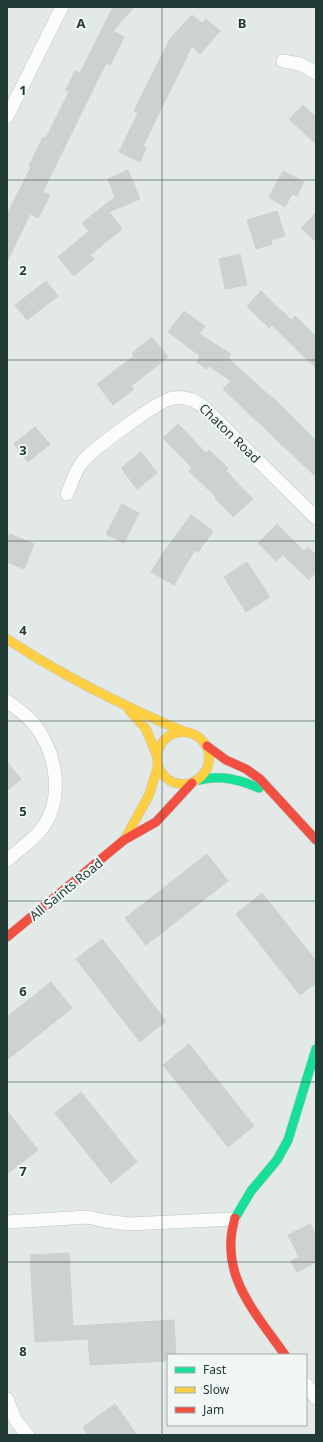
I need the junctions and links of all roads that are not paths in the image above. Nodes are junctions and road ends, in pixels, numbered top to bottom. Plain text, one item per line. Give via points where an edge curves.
1 (62, 7) edge
2 (283, 61) dead end
3 (316, 73) edge
4 (7, 117) edge
5 (67, 494) dead end
6 (316, 518) edge
7 (7, 639) edge
8 (7, 701) edge
9 (126, 706) junction
10 (184, 732) junction
11 (207, 746) junction
12 (157, 756) junction
13 (158, 766) junction
14 (195, 782) junction
15 (276, 796) junction
16 (124, 840) junction
17 (316, 840) edge
18 (7, 860) edge
19 (7, 937) edge
20 (316, 1048) edge
21 (234, 1219) junction
22 (7, 1222) edge
23 (284, 1354) edge
24 (307, 1385) edge
25 (316, 1398) edge
26 (7, 1399) edge
27 (28, 1435) edge

1 - 4 street
2 - 3 street via 300,64
5 - 6 street, Chaton Road via 76,472 98,448 158,404 175,398 186,398 196,400 204,407
7 - 9 street via 61,673
8 - 18 street via 37,727 46,743 55,779 52,809 45,825
9 - 10 street
9 - 12 street via 146,729
10 - 11 street via 195,734
10 - 12 street via 165,738 159,746
11 - 14 street via 209,764 205,774
11 - 15 street via 260,779
12 - 13 street
13 - 14 street via 164,777 171,782 181,785
13 - 16 street, All Saints Road via 149,800
14 - 15 street via 220,776 230,777
14 - 16 street, All Saints Road via 156,822
15 - 17 street
16 - 19 street, All Saints Road
20 - 21 street via 288,1140 277,1160 251,1191
21 - 22 street via 129,1224 88,1217
21 - 23 street via 230,1246 233,1272 251,1306
24 - 25 street
26 - 27 street via 16,1421

